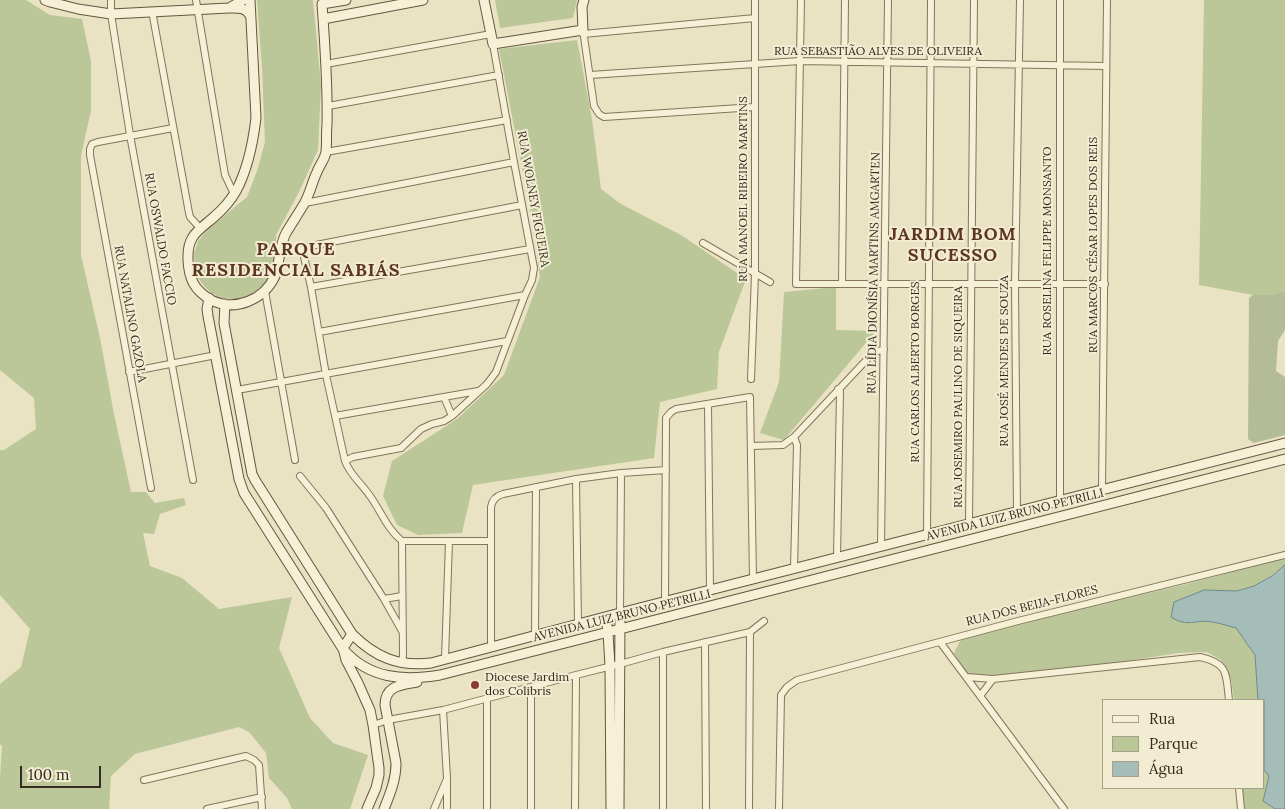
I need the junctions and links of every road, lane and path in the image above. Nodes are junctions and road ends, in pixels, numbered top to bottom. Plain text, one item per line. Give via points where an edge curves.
1 (45, 0) edge
2 (111, 0) edge
3 (243, 0) edge
4 (250, 0) edge
5 (346, 0) edge
6 (423, 0) edge
7 (484, 0) edge
8 (584, 0) edge
9 (755, 0) edge
10 (801, 0) edge
11 (844, 0) edge
12 (888, 0) edge
13 (931, 0) edge
14 (974, 0) edge
15 (1020, 0) edge
16 (1060, 0) edge
17 (1106, 0) edge
18 (322, 2) edge
19 (197, 5) edge
20 (230, 8) junction
21 (152, 11) junction
22 (111, 14) junction
23 (250, 14) junction
24 (755, 18) junction
25 (323, 19) junction
26 (583, 32) junction
27 (491, 34) junction
28 (493, 44) junction
29 (800, 61) junction
30 (844, 62) junction
31 (887, 62) junction
32 (930, 63) junction
33 (326, 64) junction
34 (755, 64) junction
35 (973, 64) junction
36 (1019, 65) junction
37 (1059, 66) junction
38 (1106, 66) junction
39 (499, 76) junction
40 (590, 76) junction
41 (328, 106) junction
42 (755, 107) junction
43 (507, 120) junction
44 (173, 128) junction
45 (130, 135) junction
46 (326, 152) junction
47 (514, 162) junction
48 (234, 194) junction
49 (305, 202) junction
50 (522, 205) junction
51 (200, 228) junction
52 (703, 243) dead end
53 (302, 248) junction
54 (530, 249) junction
55 (280, 252) junction
56 (756, 274) junction
57 (770, 282) dead end
58 (842, 284) junction
59 (885, 284) junction
60 (928, 284) junction
61 (972, 284) junction
62 (1015, 284) junction
63 (1059, 284) junction
64 (1105, 284) junction
65 (312, 287) junction
66 (265, 291) junction
67 (525, 294) junction
68 (208, 298) junction
69 (225, 304) junction
70 (319, 332) junction
71 (507, 341) junction
72 (884, 349) junction
73 (230, 352) junction
74 (216, 356) junction
75 (172, 364) junction
76 (129, 372) junction
77 (326, 375) junction
78 (751, 379) dead end
79 (282, 383) junction
80 (838, 389) junction
81 (479, 390) junction
82 (238, 393) junction
83 (223, 396) junction
84 (444, 397) junction
85 (708, 404) junction
86 (335, 416) junction
87 (452, 416) junction
88 (794, 436) junction
89 (1285, 443) edge
90 (750, 446) junction
91 (1285, 459) edge
92 (295, 460) dead end
93 (345, 461) junction
94 (666, 470) junction
95 (620, 473) junction
96 (300, 476) dead end
97 (576, 479) junction
98 (193, 480) dead end
99 (258, 486) junction
100 (536, 487) junction
101 (151, 488) dead end
102 (1102, 491) junction
103 (244, 492) junction
104 (1060, 501) junction
105 (1017, 512) junction
106 (970, 524) junction
107 (956, 528) junction
108 (944, 531) junction
109 (927, 535) junction
110 (491, 540) junction
111 (402, 541) junction
112 (449, 541) junction
113 (960, 541) junction
114 (881, 546) junction
115 (907, 555) junction
116 (1285, 555) edge
117 (837, 558) junction
118 (794, 568) junction
119 (753, 579) junction
120 (710, 590) junction
121 (402, 596) junction
122 (384, 599) junction
123 (665, 602) junction
124 (620, 613) junction
125 (606, 617) junction
126 (764, 621) dead end
127 (578, 624) junction
128 (619, 630) junction
129 (403, 631) junction
130 (750, 632) junction
131 (608, 633) junction
132 (352, 634) junction
133 (535, 635) junction
134 (510, 642) junction
135 (705, 642) junction
136 (940, 642) junction
137 (491, 647) junction
138 (343, 648) junction
139 (663, 652) junction
140 (512, 657) junction
141 (444, 659) junction
142 (402, 663) junction
143 (620, 664) junction
144 (610, 666) junction
145 (576, 674) junction
146 (967, 677) junction
147 (426, 678) junction
148 (992, 679) junction
149 (532, 687) junction
150 (980, 696) junction
151 (487, 699) junction
152 (1229, 699) edge
153 (443, 710) junction
154 (388, 720) junction
155 (373, 724) junction
156 (447, 778) junction
157 (144, 780) dead end
158 (1239, 789) edge
159 (262, 797) junction
160 (207, 809) edge
161 (262, 809) edge
162 (366, 809) edge
163 (384, 809) edge
164 (434, 809) edge
165 (447, 809) edge
166 (487, 809) edge
167 (531, 809) edge
168 (574, 809) edge
169 (611, 809) edge
170 (619, 809) edge
171 (663, 809) edge
172 (706, 809) edge
173 (749, 809) edge
174 (779, 809) edge
175 (1064, 809) edge
176 (1241, 809) edge

1 - 22 main road
2 - 22 street, RUA OSWALDO FACCIO
3 - 20 main road
4 - 23 main road
5 - 18 main road
6 - 25 main road
7 - 27 main road, RUA WOLNEY FIGUEIRA
8 - 26 main road
9 - 24 street, RUA MANOEL RIBEIRO MARTINS
10 - 29 street
11 - 30 street
12 - 31 street, RUA LÍDIA DIONÍSIA MARTINS AMGARTEN
13 - 32 street, RUA CARLOS ALBERTO BORGES
14 - 35 street, RUA JOSEMIRO PAULINO DE SIQUEIRA
15 - 36 street, RUA JOSÉ MENDES DE SOUZA
16 - 37 street, RUA ROSELINA FELIPPE MONSANTO
17 - 38 street, RUA MARCOS CÉSAR LOPES DOS REIS
18 - 25 main road
19 - 20 main road
19 - 21 main road
19 - 48 street via 225,176
20 - 23 main road via 243,8
21 - 22 main road
21 - 44 street
22 - 45 street, RUA OSWALDO FACCIO
23 - 48 main road via 256,118 249,158
24 - 26 street
24 - 34 street, RUA MANOEL RIBEIRO MARTINS
25 - 33 main road
26 - 28 main road
26 - 40 street
27 - 28 main road, RUA WOLNEY FIGUEIRA
27 - 33 street
28 - 39 street, RUA WOLNEY FIGUEIRA
29 - 30 street, RUA SEBASTIÃO ALVES DE OLIVEIRA
29 - 34 street, RUA SEBASTIÃO ALVES DE OLIVEIRA
29 - 58 street via 796,284
30 - 31 street, RUA SEBASTIÃO ALVES DE OLIVEIRA
30 - 58 street
31 - 32 street, RUA SEBASTIÃO ALVES DE OLIVEIRA
31 - 59 street, RUA LÍDIA DIONÍSIA MARTINS AMGARTEN
32 - 35 street, RUA SEBASTIÃO ALVES DE OLIVEIRA
32 - 60 street, RUA CARLOS ALBERTO BORGES
33 - 41 main road
34 - 40 street, RUA SEBASTIÃO ALVES DE OLIVEIRA
34 - 42 street, RUA MANOEL RIBEIRO MARTINS
35 - 36 street, RUA SEBASTIÃO ALVES DE OLIVEIRA
35 - 61 street, RUA JOSEMIRO PAULINO DE SIQUEIRA
36 - 37 street, RUA SEBASTIÃO ALVES DE OLIVEIRA
36 - 62 street, RUA JOSÉ MENDES DE SOUZA
37 - 38 street, RUA SEBASTIÃO ALVES DE OLIVEIRA
37 - 63 street, RUA ROSELINA FELIPPE MONSANTO
38 - 64 street, RUA MARCOS CÉSAR LOPES DOS REIS
39 - 41 street
39 - 43 street, RUA WOLNEY FIGUEIRA
40 - 42 street via 594,106 606,118
41 - 46 main road
42 - 56 street, RUA MANOEL RIBEIRO MARTINS
43 - 46 street
43 - 47 street, RUA WOLNEY FIGUEIRA
44 - 45 street
44 - 51 street via 190,217
45 - 75 street, RUA OSWALDO FACCIO
45 - 76 street, RUA NATALINO GAZOLA via 92,144 90,149
46 - 49 main road
47 - 49 street
47 - 50 street, RUA WOLNEY FIGUEIRA
48 - 51 main road
49 - 55 main road via 283,238
50 - 53 street
50 - 54 street, RUA WOLNEY FIGUEIRA
51 - 68 main road via 189,246 189,264 192,282
52 - 56 street
53 - 55 street
53 - 65 street
54 - 65 street
54 - 67 street, RUA WOLNEY FIGUEIRA via 534,268
55 - 66 main road via 274,278
56 - 57 street
56 - 78 street, RUA MANOEL RIBEIRO MARTINS
58 - 59 street
59 - 60 street
59 - 72 street, RUA LÍDIA DIONÍSIA MARTINS AMGARTEN
60 - 61 street
60 - 109 street, RUA CARLOS ALBERTO BORGES
61 - 62 street
61 - 106 street, RUA JOSEMIRO PAULINO DE SIQUEIRA
62 - 63 street
62 - 105 street, RUA JOSÉ MENDES DE SOUZA
63 - 64 street
63 - 104 street, RUA ROSELINA FELIPPE MONSANTO
64 - 102 street, RUA MARCOS CÉSAR LOPES DOS REIS
65 - 70 street
66 - 69 main road via 254,300
66 - 79 street
67 - 70 street
67 - 71 street, RUA WOLNEY FIGUEIRA
68 - 69 main road
68 - 74 main road, AVENIDA LUIZ BRUNO PETRILLI via 207,310
69 - 73 main road, AVENIDA LUIZ BRUNO PETRILLI via 224,323
70 - 77 street
71 - 77 street
71 - 81 street, RUA WOLNEY FIGUEIRA via 496,372
72 - 80 street via 873,353
72 - 114 street, RUA LÍDIA DIONÍSIA MARTINS AMGARTEN
73 - 74 main road
73 - 82 main road, AVENIDA LUIZ BRUNO PETRILLI
74 - 75 street
74 - 83 main road, AVENIDA LUIZ BRUNO PETRILLI
75 - 76 street
75 - 98 street, RUA OSWALDO FACCIO
76 - 101 street, RUA NATALINO GAZOLA
77 - 79 street
77 - 86 street
79 - 82 street
79 - 92 street
80 - 88 street
80 - 117 street
81 - 84 street
81 - 87 street, RUA WOLNEY FIGUEIRA
82 - 83 main road via 232,397
82 - 99 main road, AVENIDA LUIZ BRUNO PETRILLI via 252,474
83 - 103 main road, AVENIDA LUIZ BRUNO PETRILLI
84 - 86 street
84 - 87 street
85 - 90 street via 750,397
85 - 94 street via 676,409 666,418
85 - 120 street
86 - 93 street
87 - 93 street via 421,429 401,448
88 - 90 street via 783,445
88 - 118 street via 797,445
89 - 102 main road, AVENIDA LUIZ BRUNO PETRILLI
90 - 119 street
91 - 113 main road, AVENIDA LUIZ BRUNO PETRILLI
93 - 111 street via 348,470
94 - 95 street
94 - 123 street
95 - 97 street
95 - 124 street
96 - 122 street via 326,508
97 - 100 street
97 - 127 street
99 - 103 main road
99 - 132 main road, AVENIDA LUIZ BRUNO PETRILLI
100 - 110 street via 501,494 494,499
100 - 133 street
102 - 104 main road, AVENIDA LUIZ BRUNO PETRILLI
103 - 138 main road, AVENIDA LUIZ BRUNO PETRILLI
104 - 105 main road, AVENIDA LUIZ BRUNO PETRILLI
105 - 106 main road, AVENIDA LUIZ BRUNO PETRILLI
106 - 107 main road, AVENIDA LUIZ BRUNO PETRILLI
107 - 108 main road, AVENIDA LUIZ BRUNO PETRILLI
107 - 113 main road via 950,538
108 - 109 main road, AVENIDA LUIZ BRUNO PETRILLI
108 - 115 main road via 945,540 913,549
109 - 114 main road, AVENIDA LUIZ BRUNO PETRILLI
110 - 112 street
110 - 137 street
111 - 112 street
111 - 121 street
112 - 141 street
113 - 115 main road, AVENIDA LUIZ BRUNO PETRILLI
114 - 117 main road, AVENIDA LUIZ BRUNO PETRILLI
115 - 128 main road, AVENIDA LUIZ BRUNO PETRILLI
116 - 136 street, RUA DOS BEIJA-FLORES
117 - 118 main road, AVENIDA LUIZ BRUNO PETRILLI
118 - 119 main road, AVENIDA LUIZ BRUNO PETRILLI
119 - 120 main road, AVENIDA LUIZ BRUNO PETRILLI
120 - 123 main road, AVENIDA LUIZ BRUNO PETRILLI
121 - 122 street
121 - 129 street
122 - 129 street
123 - 124 main road, AVENIDA LUIZ BRUNO PETRILLI
124 - 125 main road, AVENIDA LUIZ BRUNO PETRILLI
124 - 128 main road
125 - 127 main road, AVENIDA LUIZ BRUNO PETRILLI
125 - 131 main road
126 - 130 street
127 - 133 main road, AVENIDA LUIZ BRUNO PETRILLI
128 - 131 main road, AVENIDA LUIZ BRUNO PETRILLI
128 - 143 main road
129 - 142 street
130 - 135 street
130 - 173 street
131 - 140 main road, AVENIDA LUIZ BRUNO PETRILLI
131 - 144 main road
132 - 138 main road
132 - 142 main road, AVENIDA LUIZ BRUNO PETRILLI via 369,649
133 - 134 main road, AVENIDA LUIZ BRUNO PETRILLI
134 - 137 main road, AVENIDA LUIZ BRUNO PETRILLI
134 - 140 main road
135 - 139 street
135 - 172 street
136 - 146 street
136 - 174 street, RUA DOS BEIJA-FLORES via 797,680 787,687 781,695
137 - 141 main road, AVENIDA LUIZ BRUNO PETRILLI
138 - 147 main road, AVENIDA LUIZ BRUNO PETRILLI via 357,662 382,675
138 - 155 main road
139 - 143 street
139 - 171 street
140 - 147 main road, AVENIDA LUIZ BRUNO PETRILLI
141 - 142 main road, AVENIDA LUIZ BRUNO PETRILLI via 431,663
143 - 144 street
143 - 170 main road
144 - 145 street
144 - 169 main road
145 - 149 street
145 - 168 street
146 - 148 street
146 - 150 street
147 - 154 main road via 390,690 385,701
148 - 150 street
148 - 152 street via 1200,657 1211,659 1226,672
149 - 151 street
149 - 167 street
150 - 175 street
151 - 153 street
151 - 166 street
153 - 154 street
153 - 156 street
154 - 155 street
154 - 163 main road via 396,772
155 - 162 main road via 379,775
156 - 164 street
156 - 165 street
157 - 159 street via 246,756 259,765
158 - 176 street
159 - 160 street
159 - 161 street

